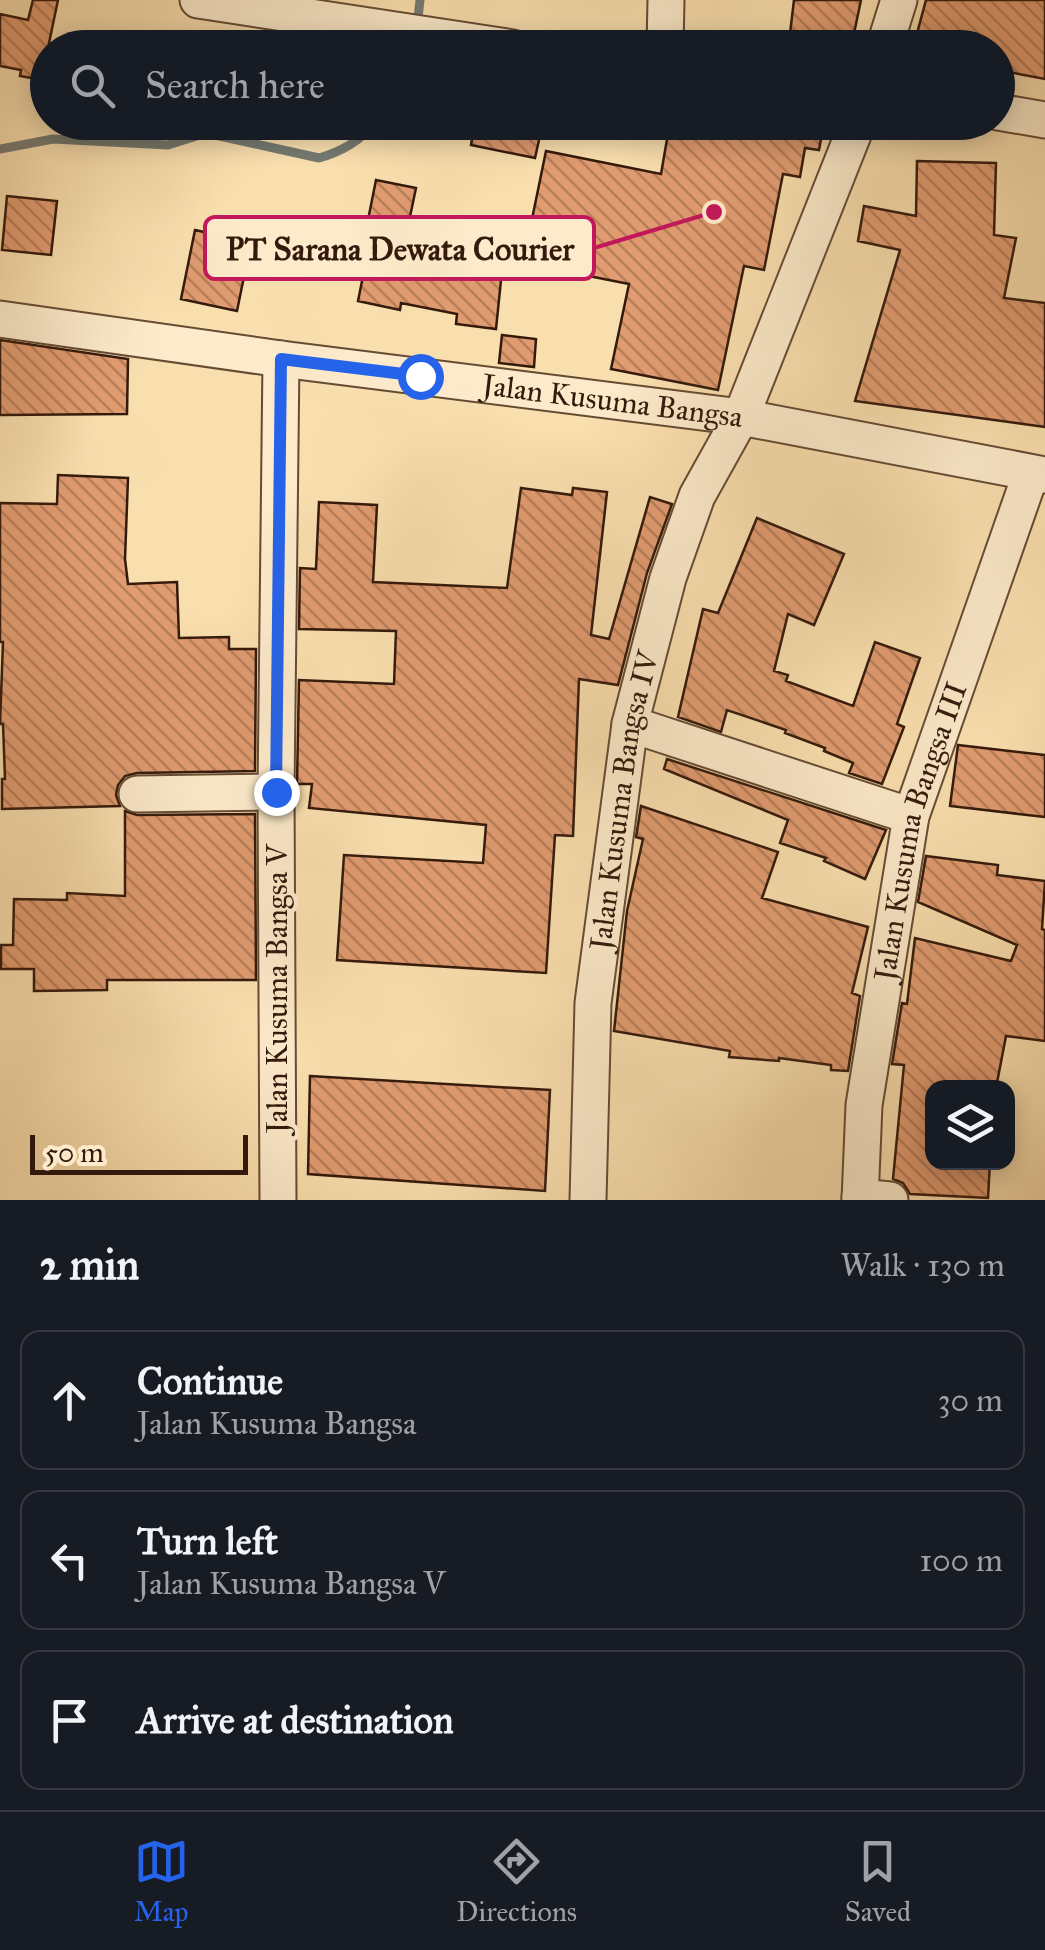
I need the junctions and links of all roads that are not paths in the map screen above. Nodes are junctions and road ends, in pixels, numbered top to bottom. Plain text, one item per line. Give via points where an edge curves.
1 (198, 0) edge
2 (666, 0) edge
3 (899, 0) edge
4 (384, 15) edge
5 (443, 30) edge
6 (665, 30) edge
7 (890, 30) edge
8 (1015, 115) edge
9 (1045, 120) edge
10 (851, 140) edge
11 (0, 319) edge
12 (281, 359) junction
13 (741, 417) junction
14 (1038, 474) edge
15 (630, 724) junction
16 (276, 792) junction
17 (137, 794) dead end
18 (911, 816) junction
19 (870, 1199) edge
20 (278, 1200) edge
21 (588, 1200) edge

1 - 4 street
2 - 6 street
3 - 7 street
4 - 5 street
8 - 9 street
10 - 13 street, Jalan Kusuma Bangsa IV
11 - 12 street, Jalan Kusuma Bangsa
12 - 13 street, Jalan Kusuma Bangsa
12 - 16 street, Jalan Kusuma Bangsa V
13 - 14 street, Jalan Kusuma Bangsa
13 - 15 street, Jalan Kusuma Bangsa IV via 697,496
14 - 18 street, Jalan Kusuma Bangsa III
15 - 18 street
15 - 21 street, Jalan Kusuma Bangsa IV via 594,1003
16 - 17 street
16 - 20 street, Jalan Kusuma Bangsa V
18 - 19 street, Jalan Kusuma Bangsa III via 864,1105

